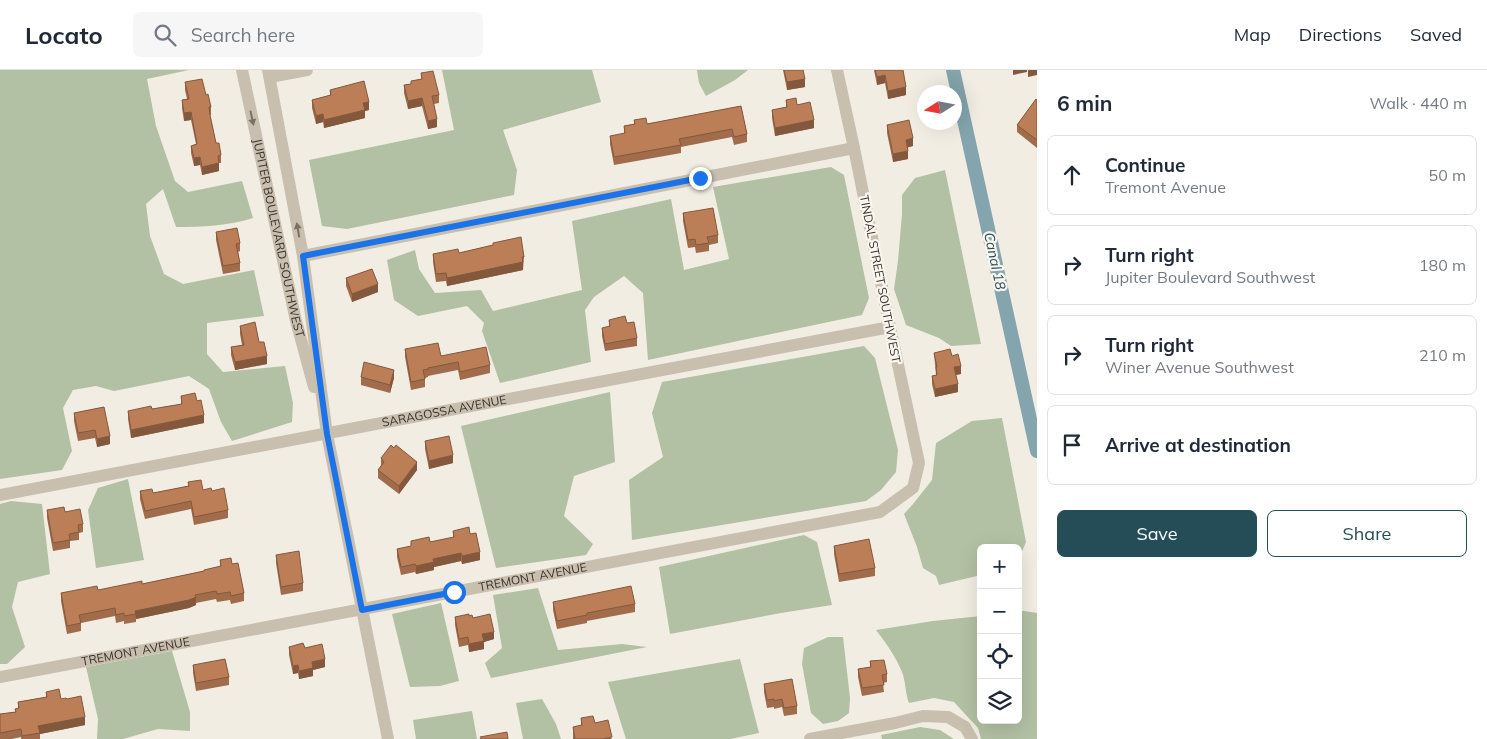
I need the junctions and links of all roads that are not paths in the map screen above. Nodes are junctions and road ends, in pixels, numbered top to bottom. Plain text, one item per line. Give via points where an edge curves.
1 (242, 70) edge
2 (307, 70) edge
3 (837, 70) edge
4 (269, 74) edge
5 (854, 148) junction
6 (303, 256) junction
7 (890, 328) junction
8 (327, 434) junction
9 (913, 488) joint
10 (0, 496) edge
11 (362, 610) junction
12 (0, 677) edge
13 (388, 739) edge
14 (810, 739) edge
15 (972, 739) edge

1 -> 8 street, JUPITER BOULEVARD SOUTHWEST via 296,321
2 - 4 street
3 - 5 street, TINDAL STREET SOUTHWEST
6 -> 4 street, JUPITER BOULEVARD SOUTHWEST
5 - 6 street
5 - 7 street, TINDAL STREET SOUTHWEST
6 - 8 street, JUPITER BOULEVARD SOUTHWEST
7 - 8 street, SARAGOSSA AVENUE
7 - 9 street, TINDAL STREET SOUTHWEST via 919,463
8 - 10 street, SARAGOSSA AVENUE
8 - 11 street, JUPITER BOULEVARD SOUTHWEST
9 - 11 street, TREMONT AVENUE via 880,512
11 - 12 street, TREMONT AVENUE
11 - 13 street, JUPITER BOULEVARD SOUTHWEST
14 - 15 street via 923,716 948,716 965,727

